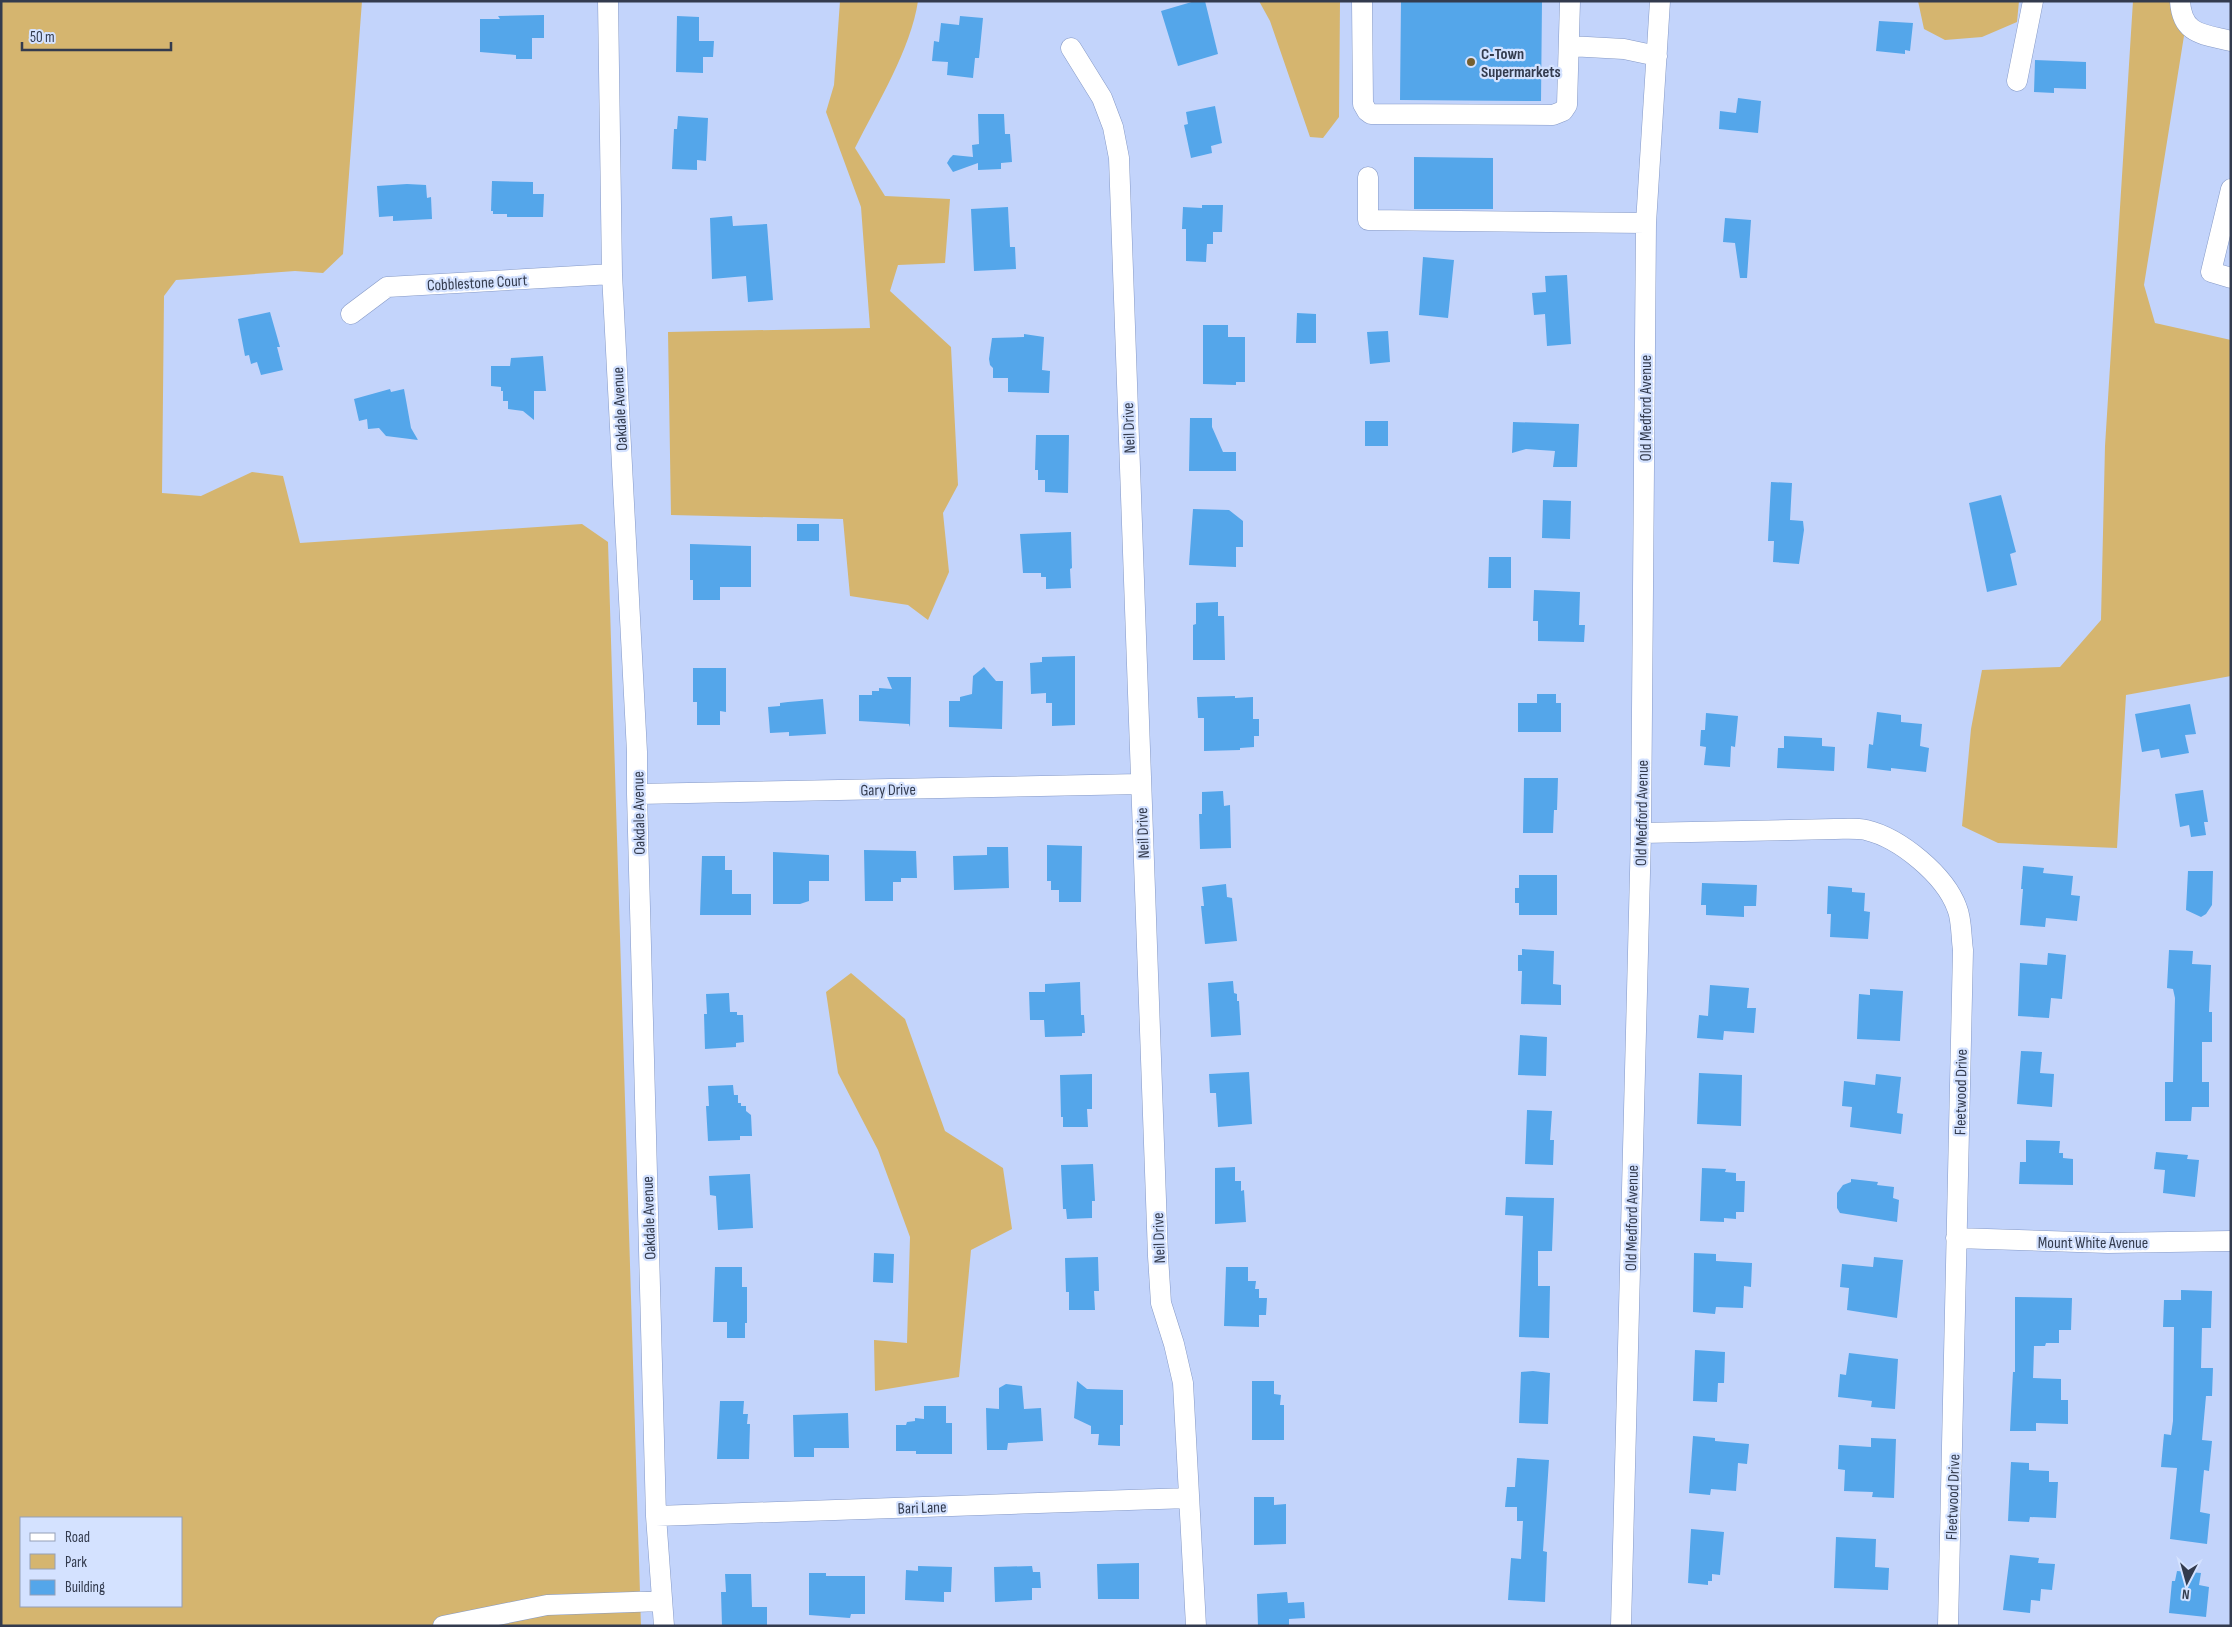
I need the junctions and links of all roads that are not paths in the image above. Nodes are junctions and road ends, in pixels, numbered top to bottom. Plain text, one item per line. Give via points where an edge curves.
1 (608, 1) edge
2 (1362, 1) edge
3 (1570, 1) edge
4 (1660, 1) edge
5 (2033, 1) edge
6 (2180, 1) edge
7 (2231, 41) edge
8 (1569, 46) junction
9 (1071, 48) dead end
10 (1657, 56) junction
11 (2017, 81) dead end
12 (1368, 177) dead end
13 (2231, 189) edge
14 (1646, 223) junction
15 (612, 274) junction
16 (2231, 278) edge
17 (351, 314) dead end
18 (1140, 784) junction
19 (637, 794) junction
20 (1641, 833) junction
21 (1956, 1238) junction
22 (2231, 1241) edge
23 (1189, 1498) junction
24 (656, 1516) junction
25 (662, 1601) junction
26 (443, 1626) edge
27 (664, 1626) edge
28 (1196, 1626) edge
29 (1621, 1626) edge
30 (1948, 1626) edge

1 - 15 street, Oakdale Avenue
2 - 8 street via 1363,104 1371,114 1553,115 1567,105
3 - 8 street
4 - 10 street, Old Medford Avenue
5 - 11 street
6 - 7 street via 2181,16 2194,32
8 - 10 street via 1624,49
9 - 18 street, Neil Drive via 1102,98 1113,127 1119,158
10 - 14 street, Old Medford Avenue
12 - 14 street via 1368,220
13 - 16 street via 2211,272
14 - 20 street, Old Medford Avenue
15 - 17 street, Cobblestone Court via 387,287
15 - 19 street, Oakdale Avenue
18 - 19 street, Gary Drive
18 - 23 street, Neil Drive via 1161,1303 1183,1383
19 - 24 street, Oakdale Avenue
20 - 21 street, Fleetwood Drive via 1866,830 1897,842 1943,883 1958,909 1963,950
20 - 29 street, Old Medford Avenue
21 - 22 street, Mount White Avenue via 2108,1243
21 - 30 street, Fleetwood Drive
23 - 24 street, Bari Lane
23 - 28 street, Neil Drive
24 - 25 street, Oakdale Avenue
25 - 26 street via 547,1605
25 - 27 street, Oakdale Avenue

